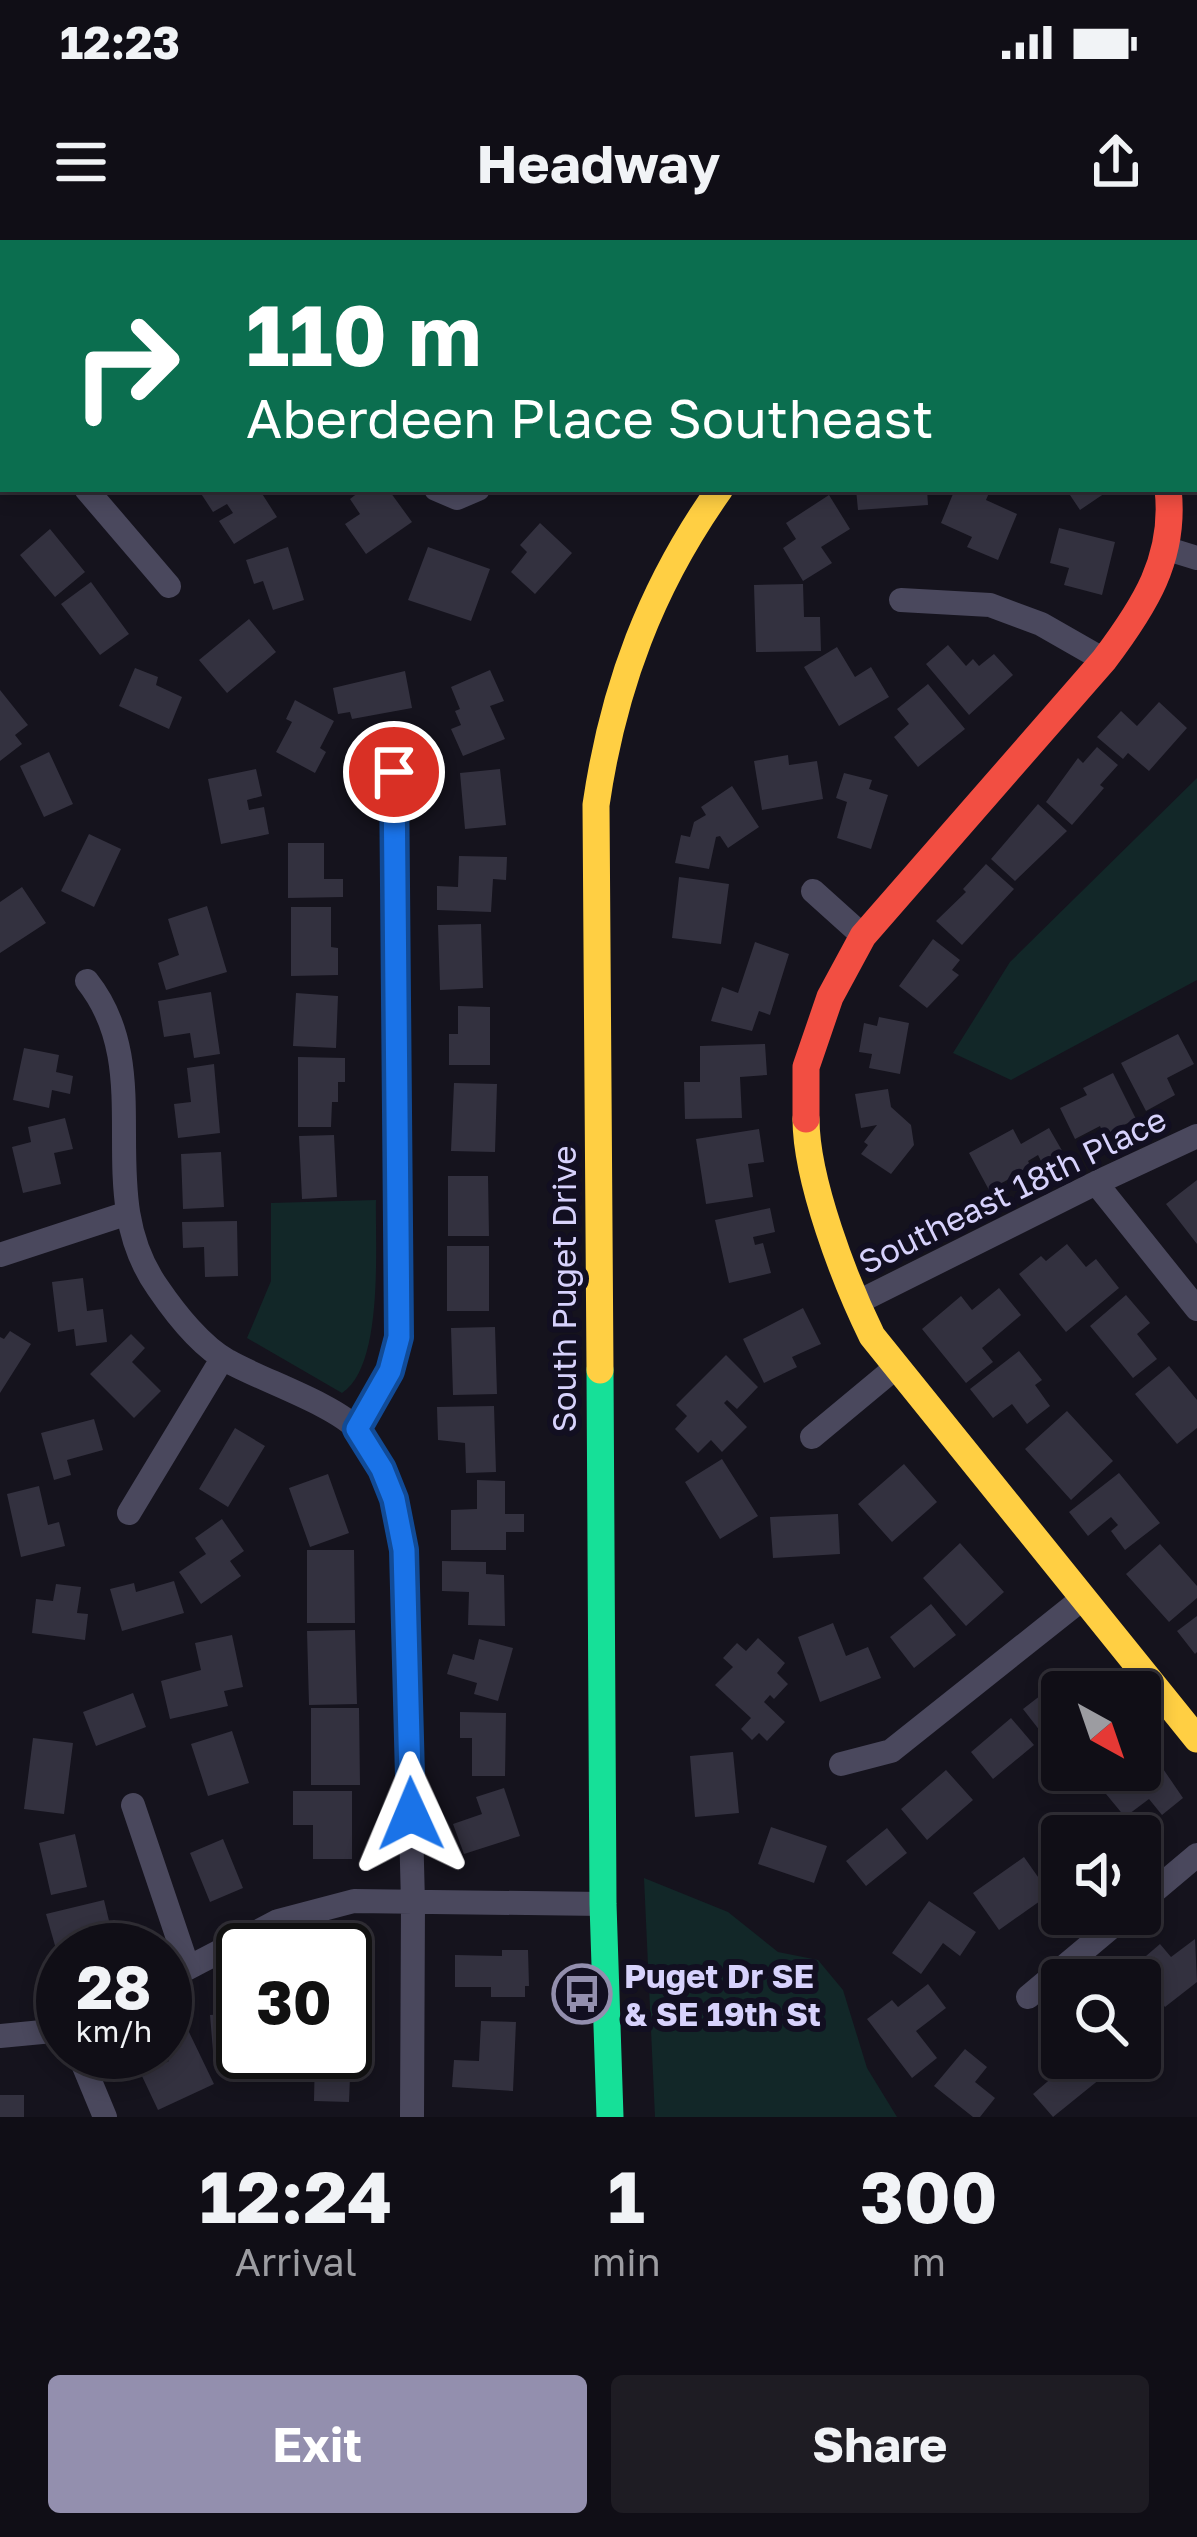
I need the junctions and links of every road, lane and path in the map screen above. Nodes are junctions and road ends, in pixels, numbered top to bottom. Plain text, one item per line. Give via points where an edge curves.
1 (89, 492) edge
2 (718, 492) edge
3 (1169, 492) edge
4 (1184, 554) edge
5 (170, 586) dead end
6 (902, 600) dead end
7 (1104, 659) junction
8 (394, 772) dead end
9 (814, 891) dead end
10 (863, 936) junction
11 (87, 981) dead end
12 (1197, 1136) edge
13 (1096, 1183) junction
14 (125, 1214) junction
15 (0, 1255) edge
16 (856, 1304) junction
17 (1197, 1309) edge
18 (222, 1359) junction
19 (895, 1368) junction
20 (357, 1429) junction
21 (812, 1437) dead end
22 (129, 1513) dead end
23 (1082, 1599) junction
24 (1197, 1739) edge
25 (841, 1764) dead end
26 (133, 1805) dead end
27 (1197, 1855) edge
28 (1161, 1885) edge
29 (413, 1903) junction
30 (604, 1904) junction
31 (163, 1923) edge
32 (1102, 1935) edge
33 (192, 1965) edge
34 (1028, 1997) dead end
35 (36, 2033) edge
36 (0, 2036) edge
37 (90, 2079) edge
38 (105, 2117) edge
39 (412, 2117) edge
40 (610, 2117) edge

1 - 5 street
2 - 30 street, South Puget Drive via 640,623 603,740 596,805
3 - 4 street
4 - 7 street
6 - 7 street via 990,605
7 - 10 street
8 - 20 street via 399,1337
9 - 10 street
10 - 16 street via 806,1067 814,1176
11 - 14 street via 109,1014 121,1058
12 - 13 street, Southeast 18th Place
13 - 16 street, Southeast 18th Place
13 - 17 street
14 - 15 street
14 - 18 street via 157,1288
16 - 19 street
18 - 20 street
18 - 22 street
19 - 21 street
19 - 23 street
20 - 29 street via 394,1499 404,1550
23 - 24 street
23 - 25 street via 892,1751
26 - 31 street
27 - 28 street
29 - 30 street
29 - 33 street via 354,1901 278,1921
29 - 39 street
30 - 40 street, South Puget Drive
32 - 34 street
35 - 36 street
37 - 38 street

